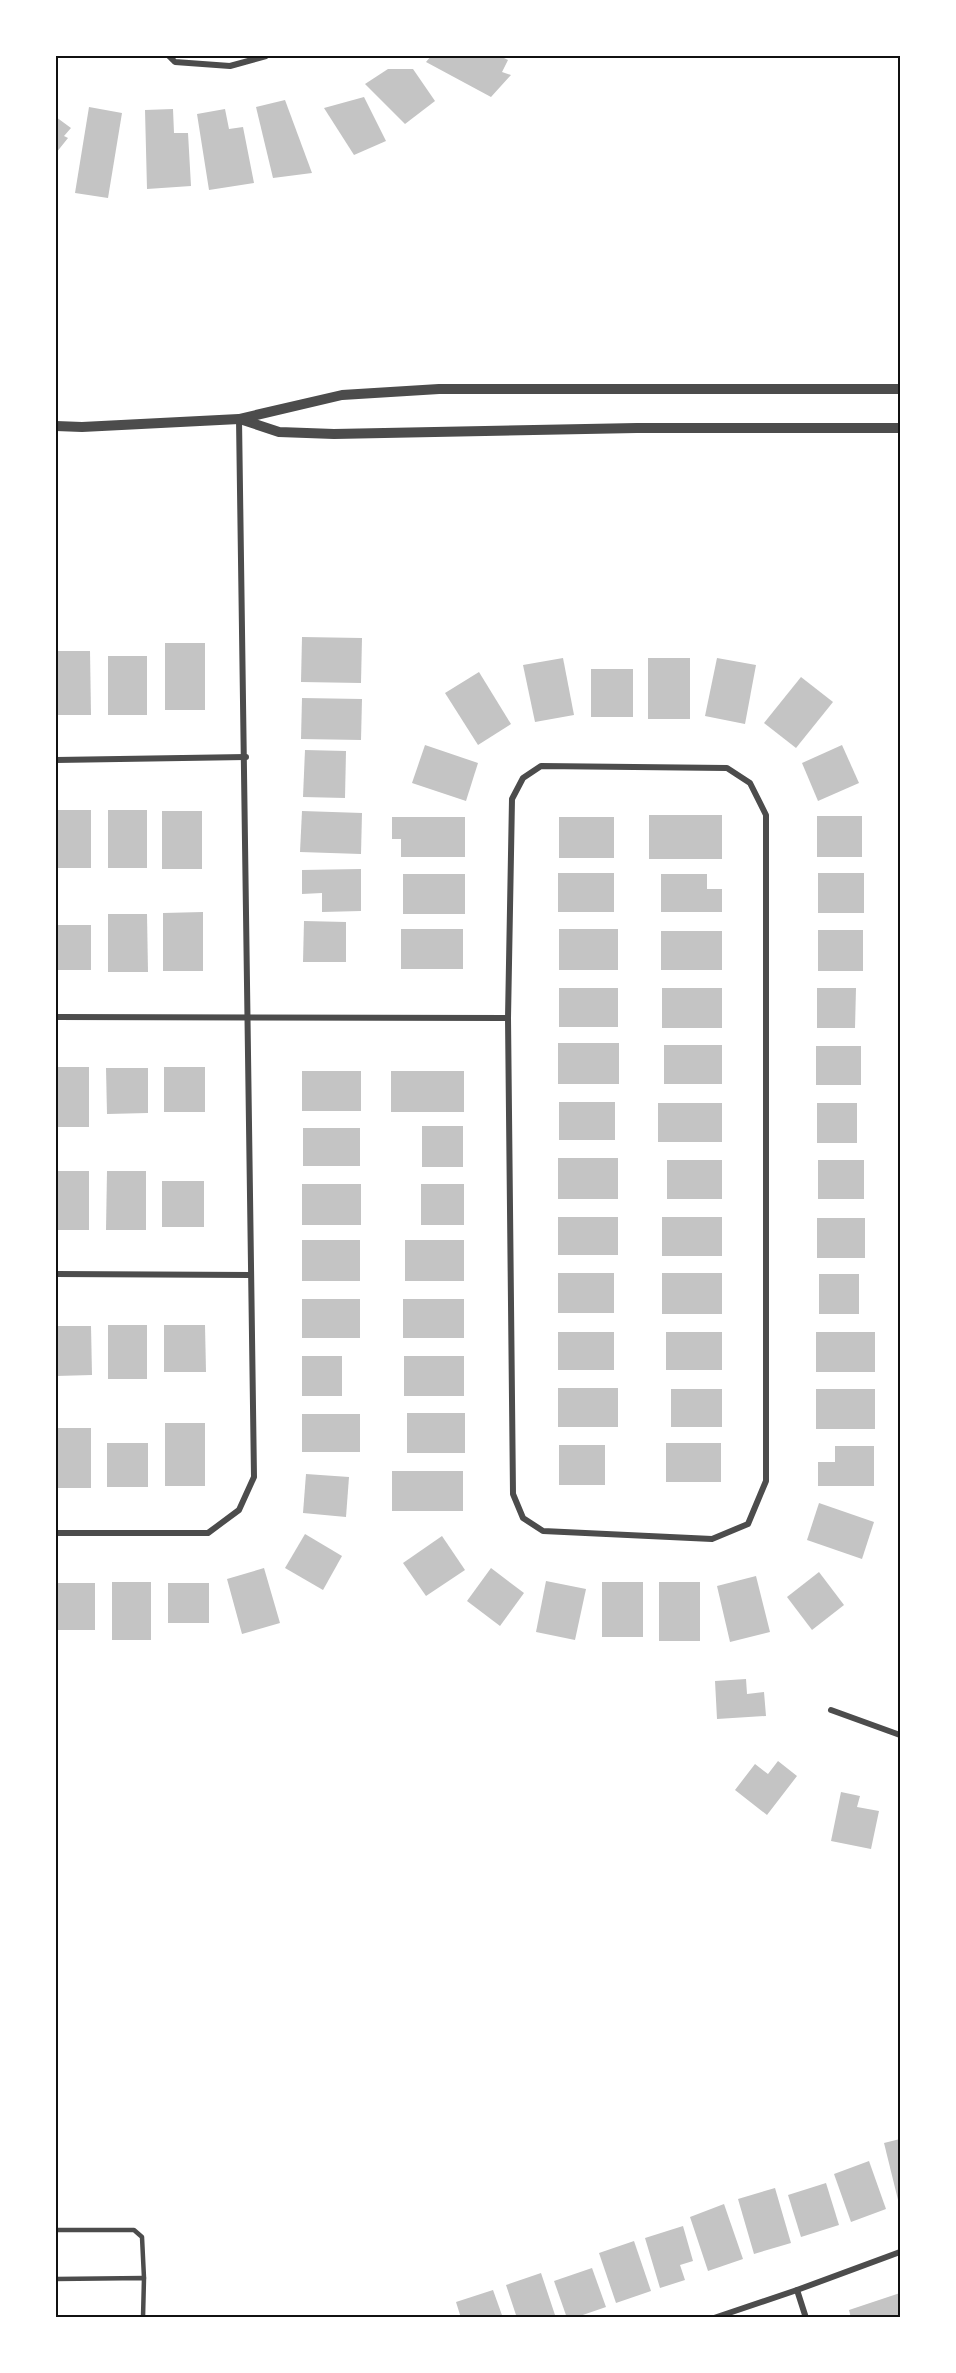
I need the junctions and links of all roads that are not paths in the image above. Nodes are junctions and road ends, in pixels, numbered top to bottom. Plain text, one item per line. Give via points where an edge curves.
1 (169, 56) edge
2 (266, 56) edge
3 (900, 389) edge
4 (239, 419) junction
5 (56, 426) edge
6 (900, 428) edge
7 (246, 757) junction
8 (56, 760) edge
9 (56, 1017) edge
10 (249, 1018) junction
11 (508, 1018) junction
12 (56, 1274) edge
13 (251, 1275) junction
14 (56, 1533) edge
15 (831, 1710) dead end
16 (900, 1735) edge
17 (56, 2230) edge
18 (900, 2252) edge
19 (144, 2277) junction
20 (56, 2279) edge
21 (797, 2290) junction
22 (143, 2318) edge
23 (714, 2318) edge
24 (806, 2318) edge

1 - 2 street via 175,62 230,66
3 - 4 street via 439,389 342,395
4 - 5 street
4 - 6 street via 279,432 334,434
4 - 7 street
7 - 8 street
7 - 10 street
9 - 10 street
10 - 11 street
10 - 13 street
11 - 11 street via 512,800 523,778 541,766 727,768 750,783 766,815 766,1481 748,1524 712,1539 543,1531 523,1518 513,1494
12 - 13 street
13 - 14 street via 254,1477 239,1510 208,1533
15 - 16 street
17 - 19 lane via 134,2230 141,2237
18 - 21 street
19 - 20 lane
19 - 22 lane
21 - 23 street
21 - 24 street

